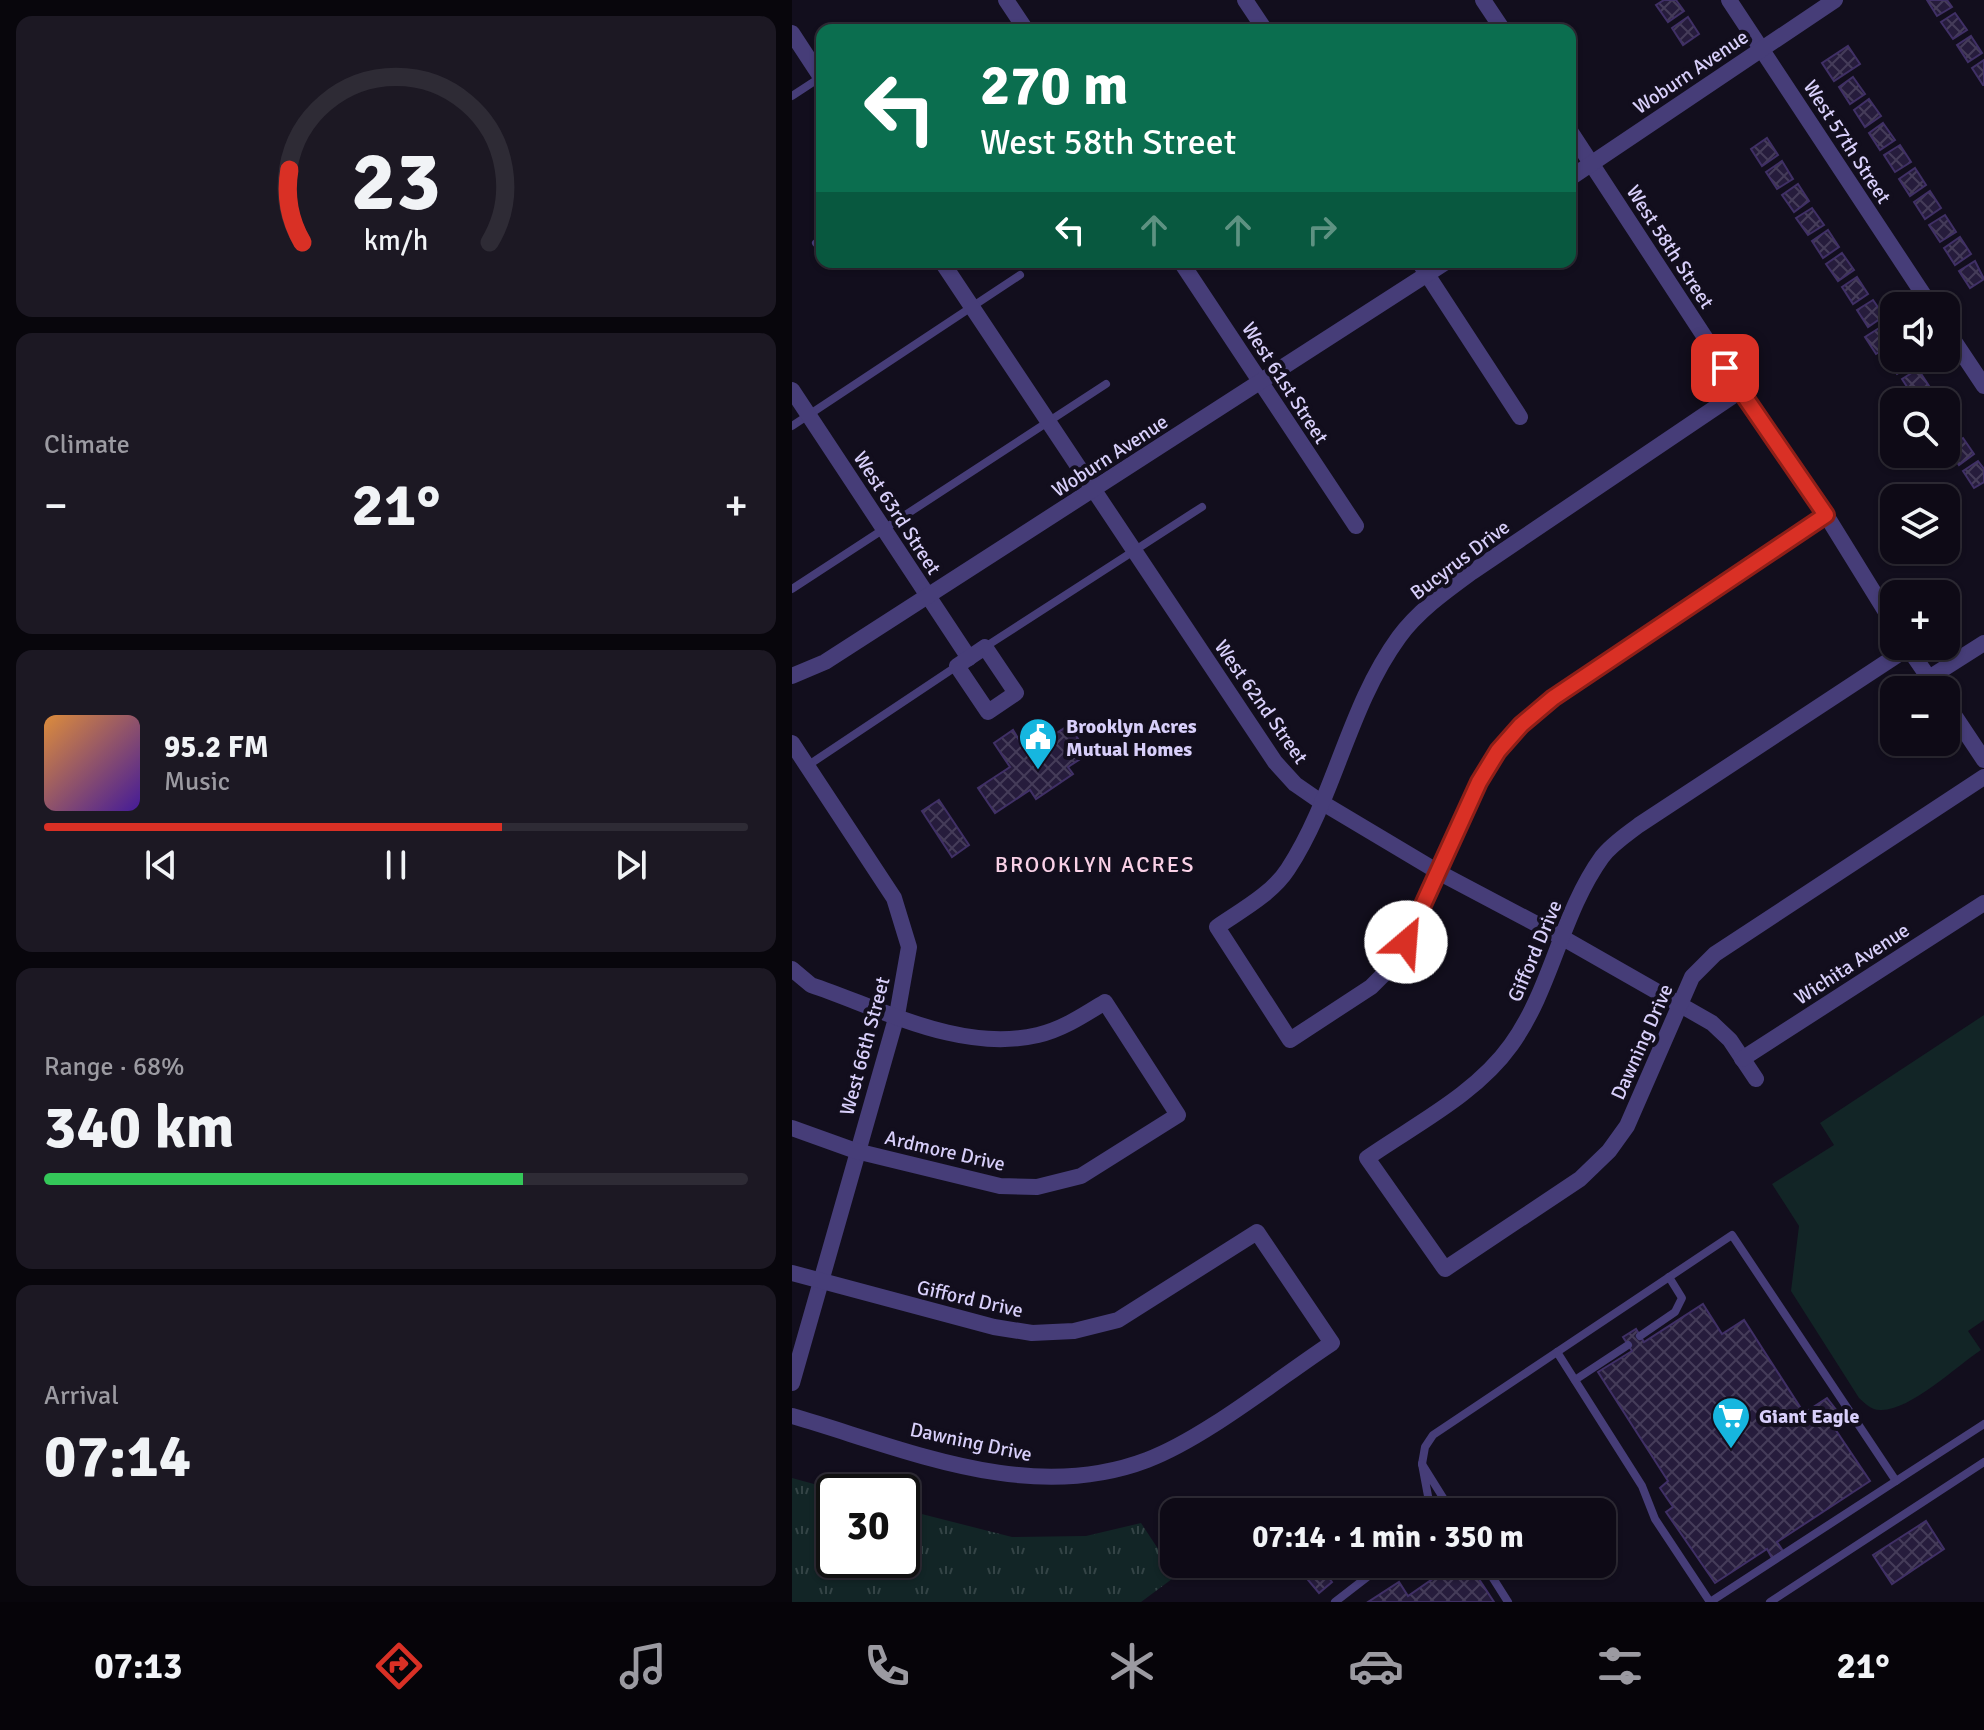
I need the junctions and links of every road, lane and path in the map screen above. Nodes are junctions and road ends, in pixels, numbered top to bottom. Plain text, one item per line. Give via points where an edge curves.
1 (1006, 0) edge
2 (1245, 0) edge
3 (1483, 0) edge
4 (1729, 0) edge
5 (1835, 0) edge
6 (1022, 24) edge
7 (1261, 24) edge
8 (1499, 24) edge
9 (792, 33) edge
10 (1761, 49) junction
11 (816, 68) edge
12 (816, 81) edge
13 (792, 96) edge
14 (1576, 140) edge
15 (1592, 163) junction
16 (1576, 174) edge
17 (946, 268) edge
18 (1185, 268) edge
19 (1423, 268) edge
20 (1020, 275) dead end
21 (1922, 292) edge
22 (971, 307) junction
23 (1960, 350) edge
24 (1261, 382) junction
25 (1106, 384) dead end
26 (1984, 386) edge
27 (792, 390) edge
28 (1740, 391) junction
29 (809, 415) junction
30 (1520, 417) dead end
31 (1047, 422) junction
32 (792, 426) edge
33 (1093, 492) junction
34 (1202, 507) dead end
35 (1826, 515) junction
36 (1356, 526) dead end
37 (884, 529) junction
38 (1133, 551) junction
39 (792, 589) edge
40 (928, 596) junction
41 (1880, 602) edge
42 (1984, 643) edge
43 (985, 647) junction
44 (1888, 660) edge
45 (963, 662) junction
46 (792, 676) edge
47 (1943, 676) edge
48 (1960, 724) edge
49 (792, 743) edge
50 (1984, 760) edge
51 (807, 766) junction
52 (1984, 777) edge
53 (1321, 802) junction
54 (1440, 873) junction
55 (1984, 903) edge
56 (1563, 938) junction
57 (792, 969) edge
58 (1681, 1007) junction
59 (897, 1015) junction
60 (1742, 1059) junction
61 (1756, 1079) dead end
62 (792, 1128) edge
63 (856, 1151) junction
64 (1405, 1213) joint
65 (792, 1273) edge
66 (1669, 1277) junction
67 (821, 1283) junction
68 (1294, 1289) joint
69 (1640, 1336) dead end
70 (1628, 1345) dead end
71 (1557, 1352) junction
72 (1575, 1380) junction
73 (792, 1383) edge
74 (792, 1416) edge
75 (1984, 1424) edge
76 (1984, 1462) edge
77 (1422, 1464) junction
78 (1896, 1481) junction
79 (1428, 1498) edge
80 (1443, 1498) edge
81 (1366, 1578) edge
82 (1493, 1578) edge
83 (1335, 1602) edge
84 (1508, 1602) edge
85 (1710, 1602) edge
86 (1770, 1602) edge

1 - 6 street
2 - 7 street
3 - 8 street
4 - 10 street, West 57th Street
5 - 10 street, Woburn Avenue
9 - 11 street
10 - 15 street, Woburn Avenue
10 - 21 street, West 57th Street
12 - 13 lane
14 - 15 street, West 58th Street
15 - 16 street, Woburn Avenue
15 - 28 street, West 58th Street
17 - 22 street, West 62nd Street
18 - 24 street, West 61st Street
19 - 24 street, Woburn Avenue
19 - 30 street
20 - 22 lane
22 - 29 lane
22 - 31 street, West 62nd Street
23 - 26 street
24 - 33 street, Woburn Avenue
24 - 36 street, West 61st Street
25 - 31 lane
27 - 29 street, West 63rd Street
28 - 35 street, West 58th Street
28 - 53 street, Bucyrus Drive via 1436,598 1400,635 1378,669
29 - 32 lane
29 - 37 street, West 63rd Street
31 - 33 street, West 62nd Street
31 - 37 lane
33 - 38 street, West 62nd Street
33 - 40 street, Woburn Avenue
34 - 38 lane
35 - 41 street, West 58th Street
35 - 54 street via 1553,698 1521,725 1479,782
37 - 39 lane
37 - 40 street, West 63rd Street
38 - 43 lane
38 - 53 street, West 62nd Street via 1275,762
40 - 45 street, West 63rd Street
40 - 46 street, Woburn Avenue via 825,662
42 - 47 street
43 - 45 street
43 - 45 street, West 63rd Street via 1016,693 988,712
44 - 56 street, Gifford Drive via 1609,850 1582,889
45 - 51 lane
48 - 50 street
49 - 51 street, West 66th Street
51 - 59 street, West 66th Street via 905,922 909,947
52 - 58 street, Dawning Drive via 1715,954 1692,977
53 - 54 street, West 62nd Street
53 - 54 street, Bucyrus Drive via 1287,871 1217,927 1290,1040 1371,987 1395,963
54 - 56 street, West 62nd Street
55 - 60 street, Wichita Avenue
56 - 58 street, West 62nd Street
56 - 64 street, Gifford Drive via 1535,1006 1493,1067 1367,1158
57 - 59 street via 811,985
58 - 60 street, West 62nd Street via 1712,1023
58 - 64 street, Dawning Drive via 1627,1126 1580,1179 1445,1269
59 - 63 street, West 66th Street
59 - 63 street, Ardmore Drive via 959,1036 1001,1040 1039,1035 1105,1002 1178,1115 1081,1176 1037,1187 1000,1186
60 - 61 street, West 62nd Street
62 - 63 street
63 - 67 street, West 66th Street
65 - 67 street
66 - 69 lane via 1682,1298 1680,1306
66 - 71 lane
66 - 78 lane via 1732,1235
67 - 68 street, Gifford Drive via 994,1327 1032,1333 1074,1331 1118,1320 1257,1232
67 - 73 street, West 66th Street
68 - 74 street, Dawning Drive via 1332,1343 1181,1443 1147,1460 1095,1475 1005,1474
70 - 72 lane
71 - 72 lane
71 - 77 lane via 1433,1435
72 - 85 lane
75 - 78 lane
76 - 86 lane
77 - 79 lane
77 - 80 lane
78 - 85 lane
81 - 83 lane
82 - 84 lane

